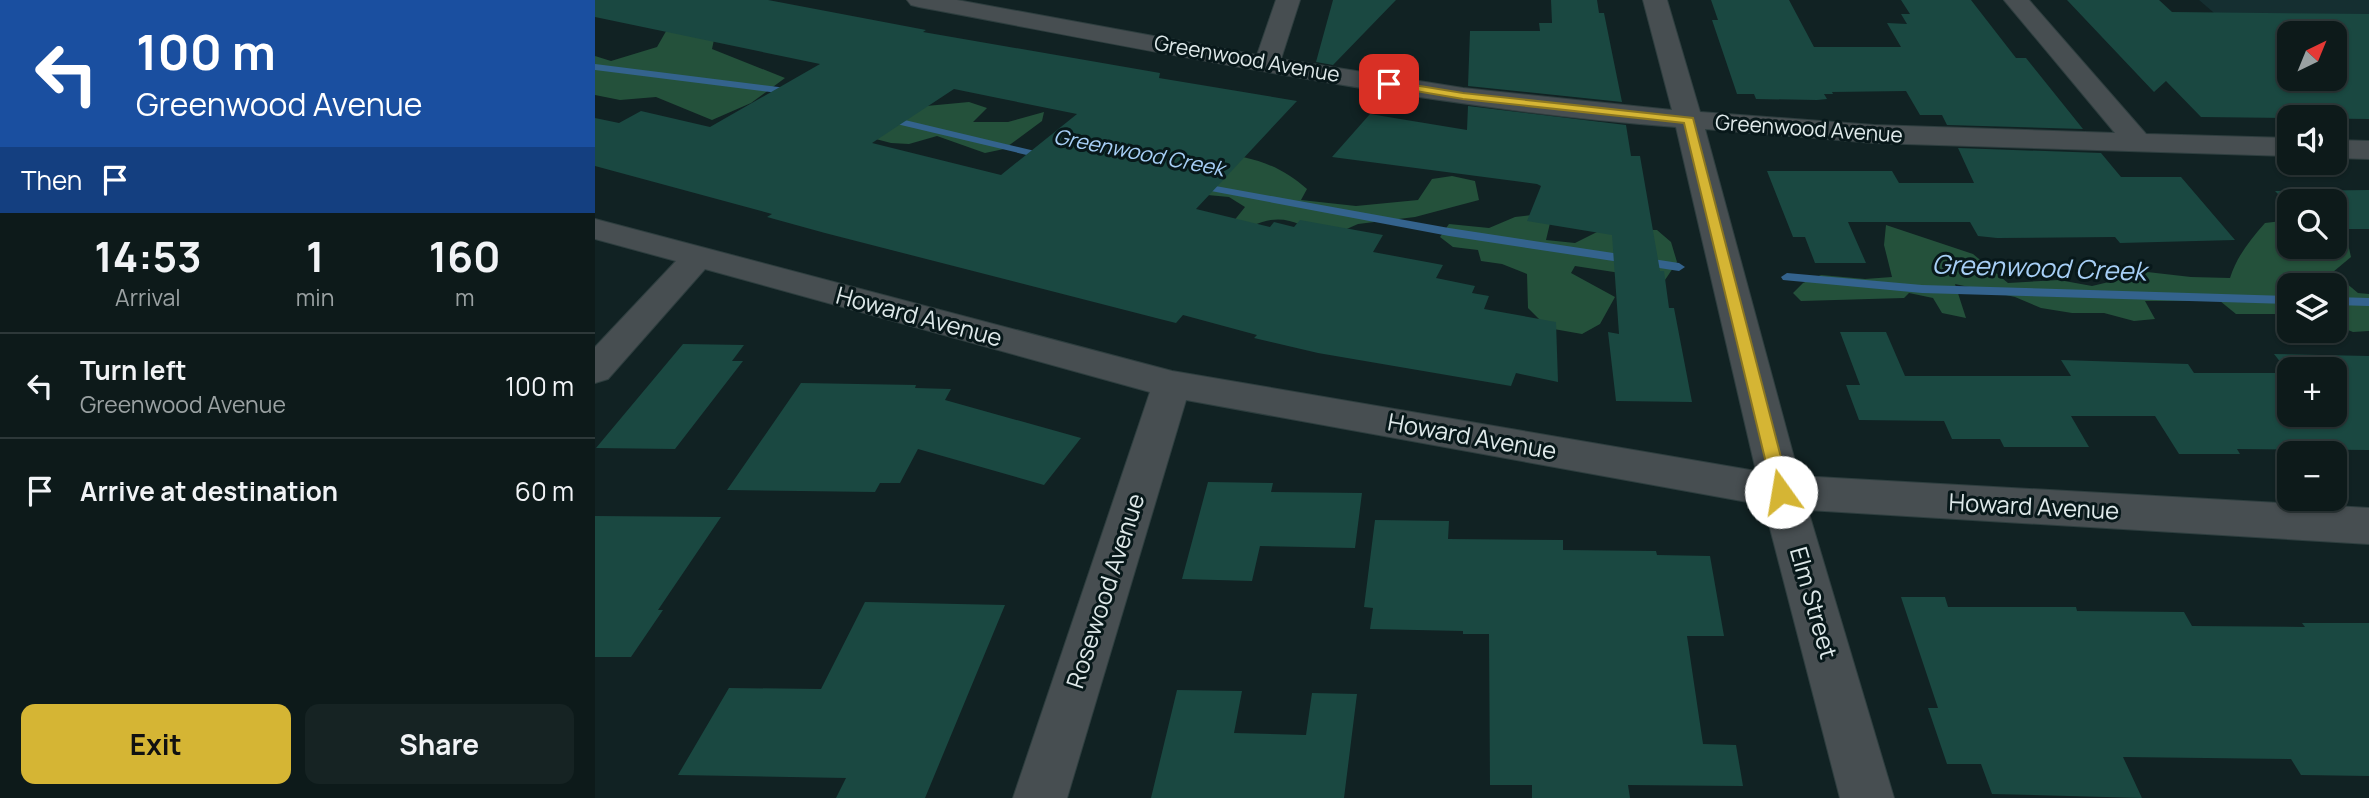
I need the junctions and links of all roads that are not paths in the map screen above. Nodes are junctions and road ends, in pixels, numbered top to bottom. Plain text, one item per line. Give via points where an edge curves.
1 (1288, 0) edge
2 (1655, 0) edge
3 (2016, 0) edge
4 (925, 1) edge
5 (1266, 64) junction
6 (1689, 121) junction
7 (2138, 142) junction
8 (2277, 147) edge
9 (2347, 149) edge
10 (2369, 150) edge
11 (595, 229) edge
12 (697, 258) junction
13 (595, 370) edge
14 (1172, 384) junction
15 (1781, 492) junction
16 (2369, 526) edge
17 (1040, 798) edge
18 (1867, 798) edge

1 - 5 street
2 - 6 street, Elm Street
3 - 7 street
4 - 5 street, Greenwood Avenue
5 - 6 street, Greenwood Avenue via 1463,96
6 - 7 street, Greenwood Avenue via 1874,134
6 - 15 street, Elm Street
7 - 8 street, Greenwood Avenue
9 - 10 street
11 - 12 street, Howard Avenue
12 - 13 street
12 - 14 street, Howard Avenue
14 - 15 street, Howard Avenue
14 - 17 street, Rosewood Avenue
15 - 16 street, Howard Avenue
15 - 18 street, Elm Street

